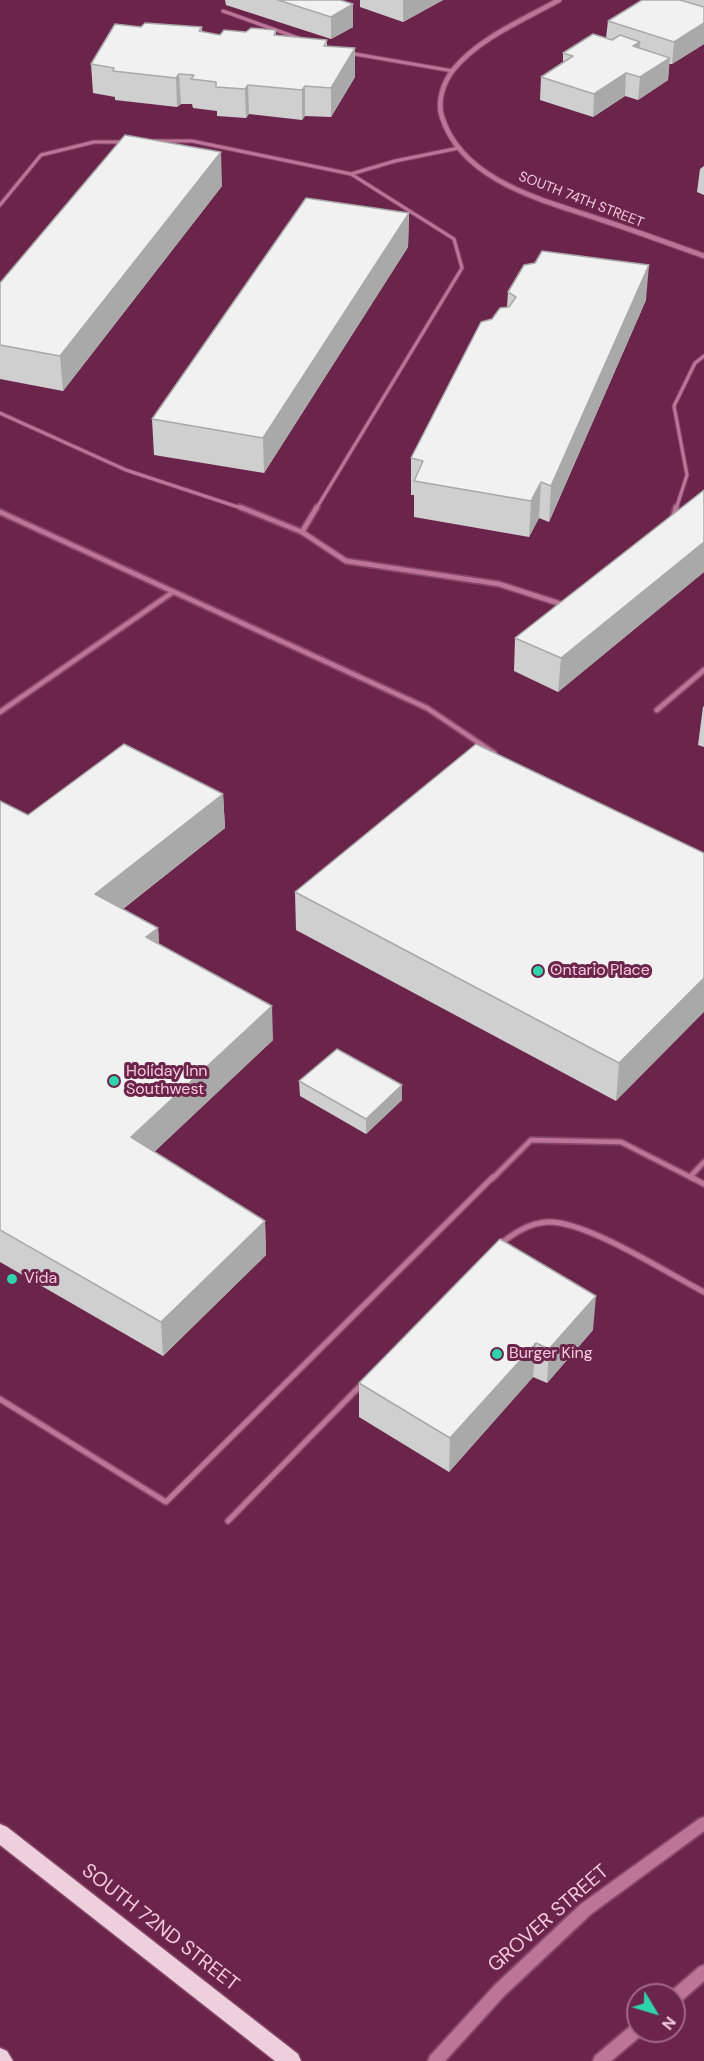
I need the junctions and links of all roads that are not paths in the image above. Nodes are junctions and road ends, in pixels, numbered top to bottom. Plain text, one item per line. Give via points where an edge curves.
1 (559, 0) edge
2 (223, 11) dead end
3 (306, 41) edge
4 (345, 52) edge
5 (453, 71) junction
6 (148, 141) edge
7 (127, 142) edge
8 (459, 148) junction
9 (351, 174) junction
10 (0, 205) edge
11 (704, 256) edge
12 (704, 356) edge
13 (0, 413) edge
14 (0, 512) edge
15 (665, 525) edge
16 (302, 532) junction
17 (173, 592) junction
18 (561, 614) edge
19 (704, 670) edge
20 (657, 710) dead end
21 (0, 712) edge
22 (496, 754) edge
23 (704, 1162) edge
24 (690, 1177) junction
25 (704, 1184) edge
26 (494, 1250) edge
27 (704, 1292) edge
28 (370, 1376) edge
29 (0, 1399) edge
30 (228, 1521) dead end
31 (704, 1823) edge
32 (0, 1833) edge
33 (704, 1972) edge
34 (686, 1988) edge
35 (626, 2039) edge
36 (291, 2061) edge
37 (435, 2061) edge
38 (600, 2061) edge

1 - 5 street via 475,51
2 - 3 lane
4 - 5 lane
5 - 8 street, SOUTH 74TH STREET via 440,99 441,119
6 - 9 lane via 192,141
7 - 10 lane via 94,142 41,154
8 - 9 lane
8 - 11 street, SOUTH 74TH STREET via 474,164 502,181
9 - 16 lane via 454,239 462,268
12 - 15 lane via 695,363 674,406 687,475 673,518
13 - 16 lane via 126,470
14 - 17 lane
16 - 18 lane via 346,561 499,584 570,606
17 - 21 lane
17 - 22 lane via 427,708
19 - 20 lane
23 - 24 lane
24 - 25 lane
24 - 29 lane via 621,1142 531,1140 165,1502
26 - 27 lane via 508,1236 532,1225 560,1222 582,1227
28 - 30 lane
31 - 37 street, GROVER STREET via 586,1909 499,1990
32 - 36 main road, SOUTH 72ND STREET
33 - 34 street
35 - 38 street

